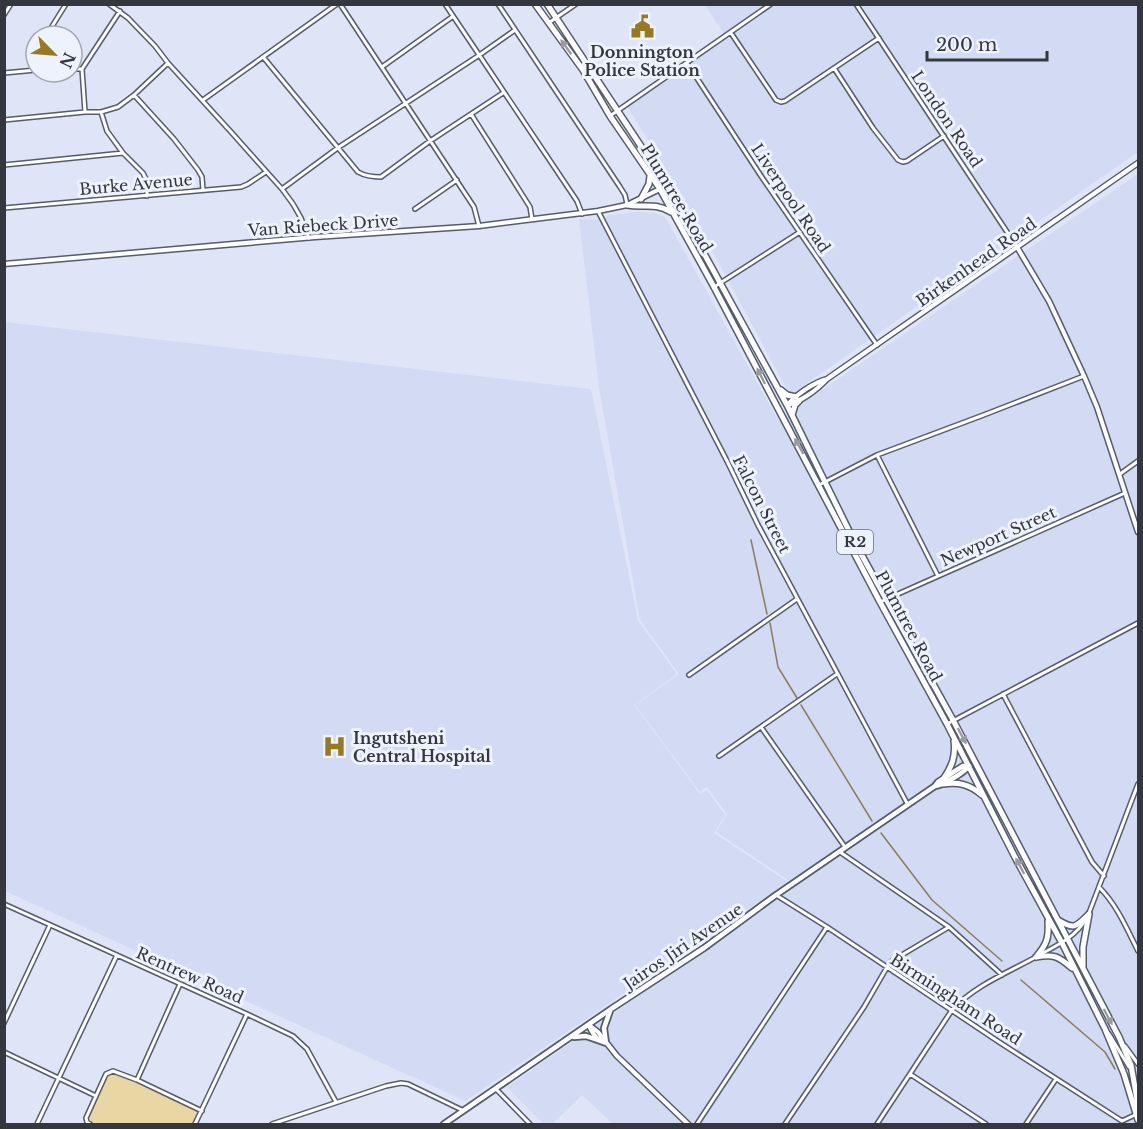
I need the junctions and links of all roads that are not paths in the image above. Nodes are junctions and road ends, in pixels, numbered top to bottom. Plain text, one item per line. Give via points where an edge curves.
1 (66, 4) edge
2 (109, 4) edge
3 (339, 4) edge
4 (445, 4) edge
5 (498, 4) edge
6 (535, 4) edge
7 (547, 4) edge
8 (576, 4) edge
9 (771, 4) edge
10 (856, 4) edge
11 (10, 5) edge
12 (120, 11) junction
13 (4, 15) edge
14 (452, 17) junction
15 (556, 18) junction
16 (548, 23) junction
17 (54, 24) edge
18 (515, 30) junction
19 (731, 33) junction
20 (879, 38) junction
21 (478, 56) junction
22 (264, 58) junction
23 (168, 63) junction
24 (687, 63) junction
25 (84, 66) edge
26 (382, 67) junction
27 (834, 68) junction
28 (24, 71) edge
29 (4, 73) edge
30 (83, 84) edge
31 (503, 93) junction
32 (134, 95) junction
33 (203, 100) junction
34 (406, 103) junction
35 (618, 111) junction
36 (85, 112) junction
37 (101, 112) junction
38 (471, 114) junction
39 (610, 116) junction
40 (4, 120) edge
41 (944, 136) junction
42 (430, 141) junction
43 (339, 147) junction
44 (123, 153) junction
45 (1138, 163) edge
46 (4, 165) edge
47 (266, 172) junction
48 (658, 172) junction
49 (650, 175) junction
50 (457, 180) junction
51 (282, 189) junction
52 (660, 189) junction
53 (203, 190) junction
54 (672, 195) junction
55 (147, 196) junction
56 (641, 199) junction
57 (627, 205) junction
58 (4, 208) edge
59 (415, 209) dead end
60 (598, 211) junction
61 (673, 213) junction
62 (582, 214) junction
63 (532, 219) junction
64 (479, 226) junction
65 (800, 232) junction
66 (309, 238) junction
67 (1017, 248) junction
68 (4, 264) edge
69 (720, 282) junction
70 (714, 286) junction
71 (877, 345) junction
72 (1084, 376) junction
73 (777, 387) junction
74 (773, 399) junction
75 (797, 399) junction
76 (787, 405) junction
77 (792, 415) junction
78 (785, 422) junction
79 (877, 455) junction
80 (1138, 461) edge
81 (1120, 474) junction
82 (825, 481) junction
83 (819, 485) junction
84 (1126, 493) junction
85 (1138, 532) edge
86 (938, 576) junction
87 (797, 598) junction
88 (883, 601) junction
89 (1138, 623) edge
90 (837, 674) junction
91 (689, 675) dead end
92 (1004, 694) junction
93 (953, 720) junction
94 (947, 724) junction
95 (761, 727) junction
96 (953, 737) junction
97 (970, 752) junction
98 (719, 756) dead end
99 (969, 766) junction
100 (981, 773) junction
101 (943, 781) junction
102 (1138, 784) edge
103 (985, 798) junction
104 (908, 805) junction
105 (846, 848) junction
106 (840, 852) junction
107 (1104, 876) junction
108 (1099, 887) junction
109 (776, 895) junction
110 (4, 904) edge
111 (1089, 914) junction
112 (1048, 917) junction
113 (1058, 920) junction
114 (50, 925) junction
115 (827, 927) junction
116 (950, 927) junction
117 (1068, 939) junction
118 (1062, 943) junction
119 (1138, 951) edge
120 (117, 955) junction
121 (1036, 957) junction
122 (886, 968) junction
123 (1084, 971) junction
124 (1075, 972) junction
125 (1002, 975) junction
126 (180, 984) junction
127 (611, 1009) junction
128 (952, 1010) junction
129 (248, 1014) junction
130 (4, 1023) edge
131 (589, 1025) junction
132 (1105, 1029) junction
133 (571, 1037) junction
134 (1119, 1037) junction
135 (606, 1043) junction
136 (4, 1052) edge
137 (1138, 1064) edge
138 (1133, 1071) junction
139 (910, 1074) junction
140 (1138, 1077) edge
141 (60, 1078) junction
142 (1056, 1079) junction
143 (137, 1080) junction
144 (496, 1089) junction
145 (96, 1096) junction
146 (336, 1102) junction
147 (1138, 1105) edge
148 (202, 1111) junction
149 (464, 1112) junction
150 (1138, 1117) edge
151 (293, 1118) junction
152 (978, 1119) junction
153 (1123, 1123) edge
154 (195, 1124) edge
155 (37, 1125) edge
156 (90, 1125) edge
157 (272, 1125) edge
158 (296, 1125) edge
159 (444, 1125) edge
160 (530, 1125) edge
161 (688, 1125) edge
162 (697, 1125) edge
163 (785, 1125) edge
164 (877, 1125) edge
165 (974, 1125) edge
166 (986, 1125) edge
167 (1026, 1125) edge

1 - 17 street
2 - 12 street
3 - 22 street
3 - 26 street
4 - 14 street
5 - 18 street
6 - 16 highway, Plumtree Road / R2
7 - 15 highway, Plumtree Road / R2
8 - 15 street
9 - 19 street
10 - 20 street, London Road
11 - 13 street
12 - 23 street
12 - 25 street
14 - 21 street
14 - 26 street
15 - 16 street
15 - 35 highway, Plumtree Road / R2
39 -> 16 highway, Plumtree Road / R2 via 583,70
18 - 21 street
18 - 57 street via 620,187
19 - 24 street
19 - 27 street via 778,101 785,101
20 - 27 street
20 - 41 street, London Road
21 - 31 street
21 - 34 street
22 - 33 street
22 - 43 street
23 - 32 street
23 - 33 street
24 - 35 street
24 - 65 street, Liverpool Road
26 - 34 street
27 - 41 street via 898,160 907,161
28 - 29 street
30 - 36 street
31 - 38 street
31 - 62 street
32 - 37 street via 118,107
32 - 53 street via 198,170
33 - 47 street
34 - 42 street
34 - 43 street
35 - 39 street
35 - 48 highway, Plumtree Road / R2
36 - 37 street
36 - 40 street
37 - 44 street via 106,131
38 - 42 street
38 - 63 street via 530,207
39 - 49 highway, Plumtree Road / R2
41 - 67 street, London Road
42 - 43 street via 381,177 358,172
42 - 50 street
43 - 51 street
44 - 46 street
44 - 55 street via 143,173
45 - 67 street, Birkenhead Road
47 - 51 street
47 - 53 street, Burke Avenue via 245,186
48 - 52 highway
48 - 54 highway, Plumtree Road / R2
49 - 52 highway, Plumtree Road / R2
49 - 56 highway
50 - 59 street
50 - 64 street via 474,207
51 - 66 street via 299,213
52 - 54 highway
52 - 56 street, Van Riebeck Drive
52 - 61 highway, Plumtree Road / R2
53 - 55 street, Burke Avenue
54 - 69 highway, Plumtree Road / R2
55 - 58 street, Burke Avenue
56 - 57 street, Van Riebeck Drive
57 - 60 street, Van Riebeck Drive
57 - 61 highway via 657,205
60 - 62 street, Van Riebeck Drive
60 - 87 street, Falcon Street
61 - 70 highway, Plumtree Road / R2
62 - 63 street, Van Riebeck Drive
63 - 64 street, Van Riebeck Drive
64 - 66 street, Van Riebeck Drive
65 - 69 street
65 - 71 street, Liverpool Road
66 - 68 street, Van Riebeck Drive
67 - 71 street, Birkenhead Road
67 - 72 street via 1049,301
69 - 70 street
69 - 73 highway, Plumtree Road / R2
74 -> 70 highway, Plumtree Road / R2
71 - 75 street, Birkenhead Road
72 - 79 street
72 - 81 street
73 - 75 highway
73 - 76 highway, Plumtree Road / R2
74 - 76 highway
74 - 78 highway, Plumtree Road / R2
75 - 76 street, Birkenhead Road
75 - 77 highway
76 - 77 highway, Plumtree Road / R2
76 - 78 highway
77 - 82 highway, Plumtree Road / R2
83 -> 78 highway, Plumtree Road / R2
79 - 82 street
79 - 86 street
80 - 81 street
81 - 84 street
82 - 83 street
82 - 88 highway, Plumtree Road / R2
83 - 88 highway, Plumtree Road / R2
84 - 85 street
84 - 86 street, Newport Street
86 - 88 street, Newport Street
87 - 90 street, Falcon Street
87 - 91 street
88 - 93 highway, Plumtree Road / R2
88 - 94 highway, Plumtree Road / R2
89 - 92 street
90 - 95 street
90 - 104 street, Falcon Street
92 - 93 street
92 - 107 street via 1092,862
93 - 94 street
93 -> 97 highway, Plumtree Road / R2
94 - 96 highway, Plumtree Road / R2
95 - 98 street
95 - 105 street
96 - 99 highway, Plumtree Road / R2
96 - 101 highway via 953,762
97 - 99 highway
97 - 100 highway, Plumtree Road / R2
99 - 100 highway
99 - 101 main road
99 - 103 highway, Plumtree Road / R2
100 - 113 highway, Plumtree Road / R2
101 - 103 highway via 963,784
101 - 104 main road, Jairos Jiri Avenue
102 - 107 street
112 -> 103 highway, Plumtree Road / R2
104 - 105 main road, Jairos Jiri Avenue
105 - 106 main road, Jairos Jiri Avenue
106 - 109 main road, Jairos Jiri Avenue
106 - 116 street
107 - 108 street
108 - 111 street
108 - 119 street via 1110,898
109 - 115 street, Birmingham Road
109 - 127 main road, Jairos Jiri Avenue
110 - 114 street, Rentrew Road
111 - 113 highway via 1074,927
111 - 117 street
111 - 123 highway via 1083,946
112 - 118 highway, Plumtree Road / R2
112 - 121 highway via 1048,939
113 - 117 highway, Plumtree Road / R2
114 - 120 street, Rentrew Road
114 - 130 street
115 - 122 street, Birmingham Road
115 - 162 street
116 - 122 street via 896,958
116 - 125 street
117 - 118 street
117 - 123 highway, Plumtree Road / R2
118 - 121 street
118 - 124 highway, Plumtree Road / R2
120 - 126 street, Rentrew Road
120 - 141 street
121 - 124 highway via 1059,957
121 - 125 street
122 - 128 street, Birmingham Road
122 - 163 street
123 -> 134 highway, Plumtree Road / R2
124 - 132 highway, Plumtree Road / R2
125 - 128 street via 962,999
126 - 129 street, Rentrew Road
126 - 143 street
127 - 131 main road, Jairos Jiri Avenue
127 - 135 main road via 604,1028
128 - 139 street
128 - 142 street, Birmingham Road
129 - 146 street, Rentrew Road via 303,1044
129 - 148 street
131 - 133 main road, Jairos Jiri Avenue
131 - 135 street
132 - 138 street
132 - 150 highway, Plumtree Road / R2
133 - 135 main road via 586,1036
133 - 144 main road, Jairos Jiri Avenue
134 - 137 street
134 - 138 highway, Plumtree Road / R2
135 - 161 street
136 - 141 street
138 - 140 street
138 - 147 highway, Plumtree Road / R2
139 - 152 street
139 - 164 street
141 - 145 street
141 - 155 street
142 - 153 street, Birmingham Road
142 - 167 street
143 - 145 street via 111,1071
143 - 148 street
144 - 149 main road, Jairos Jiri Avenue
144 - 160 street
145 - 156 street via 86,1118
146 - 149 street via 401,1083
146 - 151 street
148 - 154 street
149 - 159 main road, Jairos Jiri Avenue
150 - 153 street
151 - 157 street
151 - 158 street
152 - 165 street
152 - 166 street

